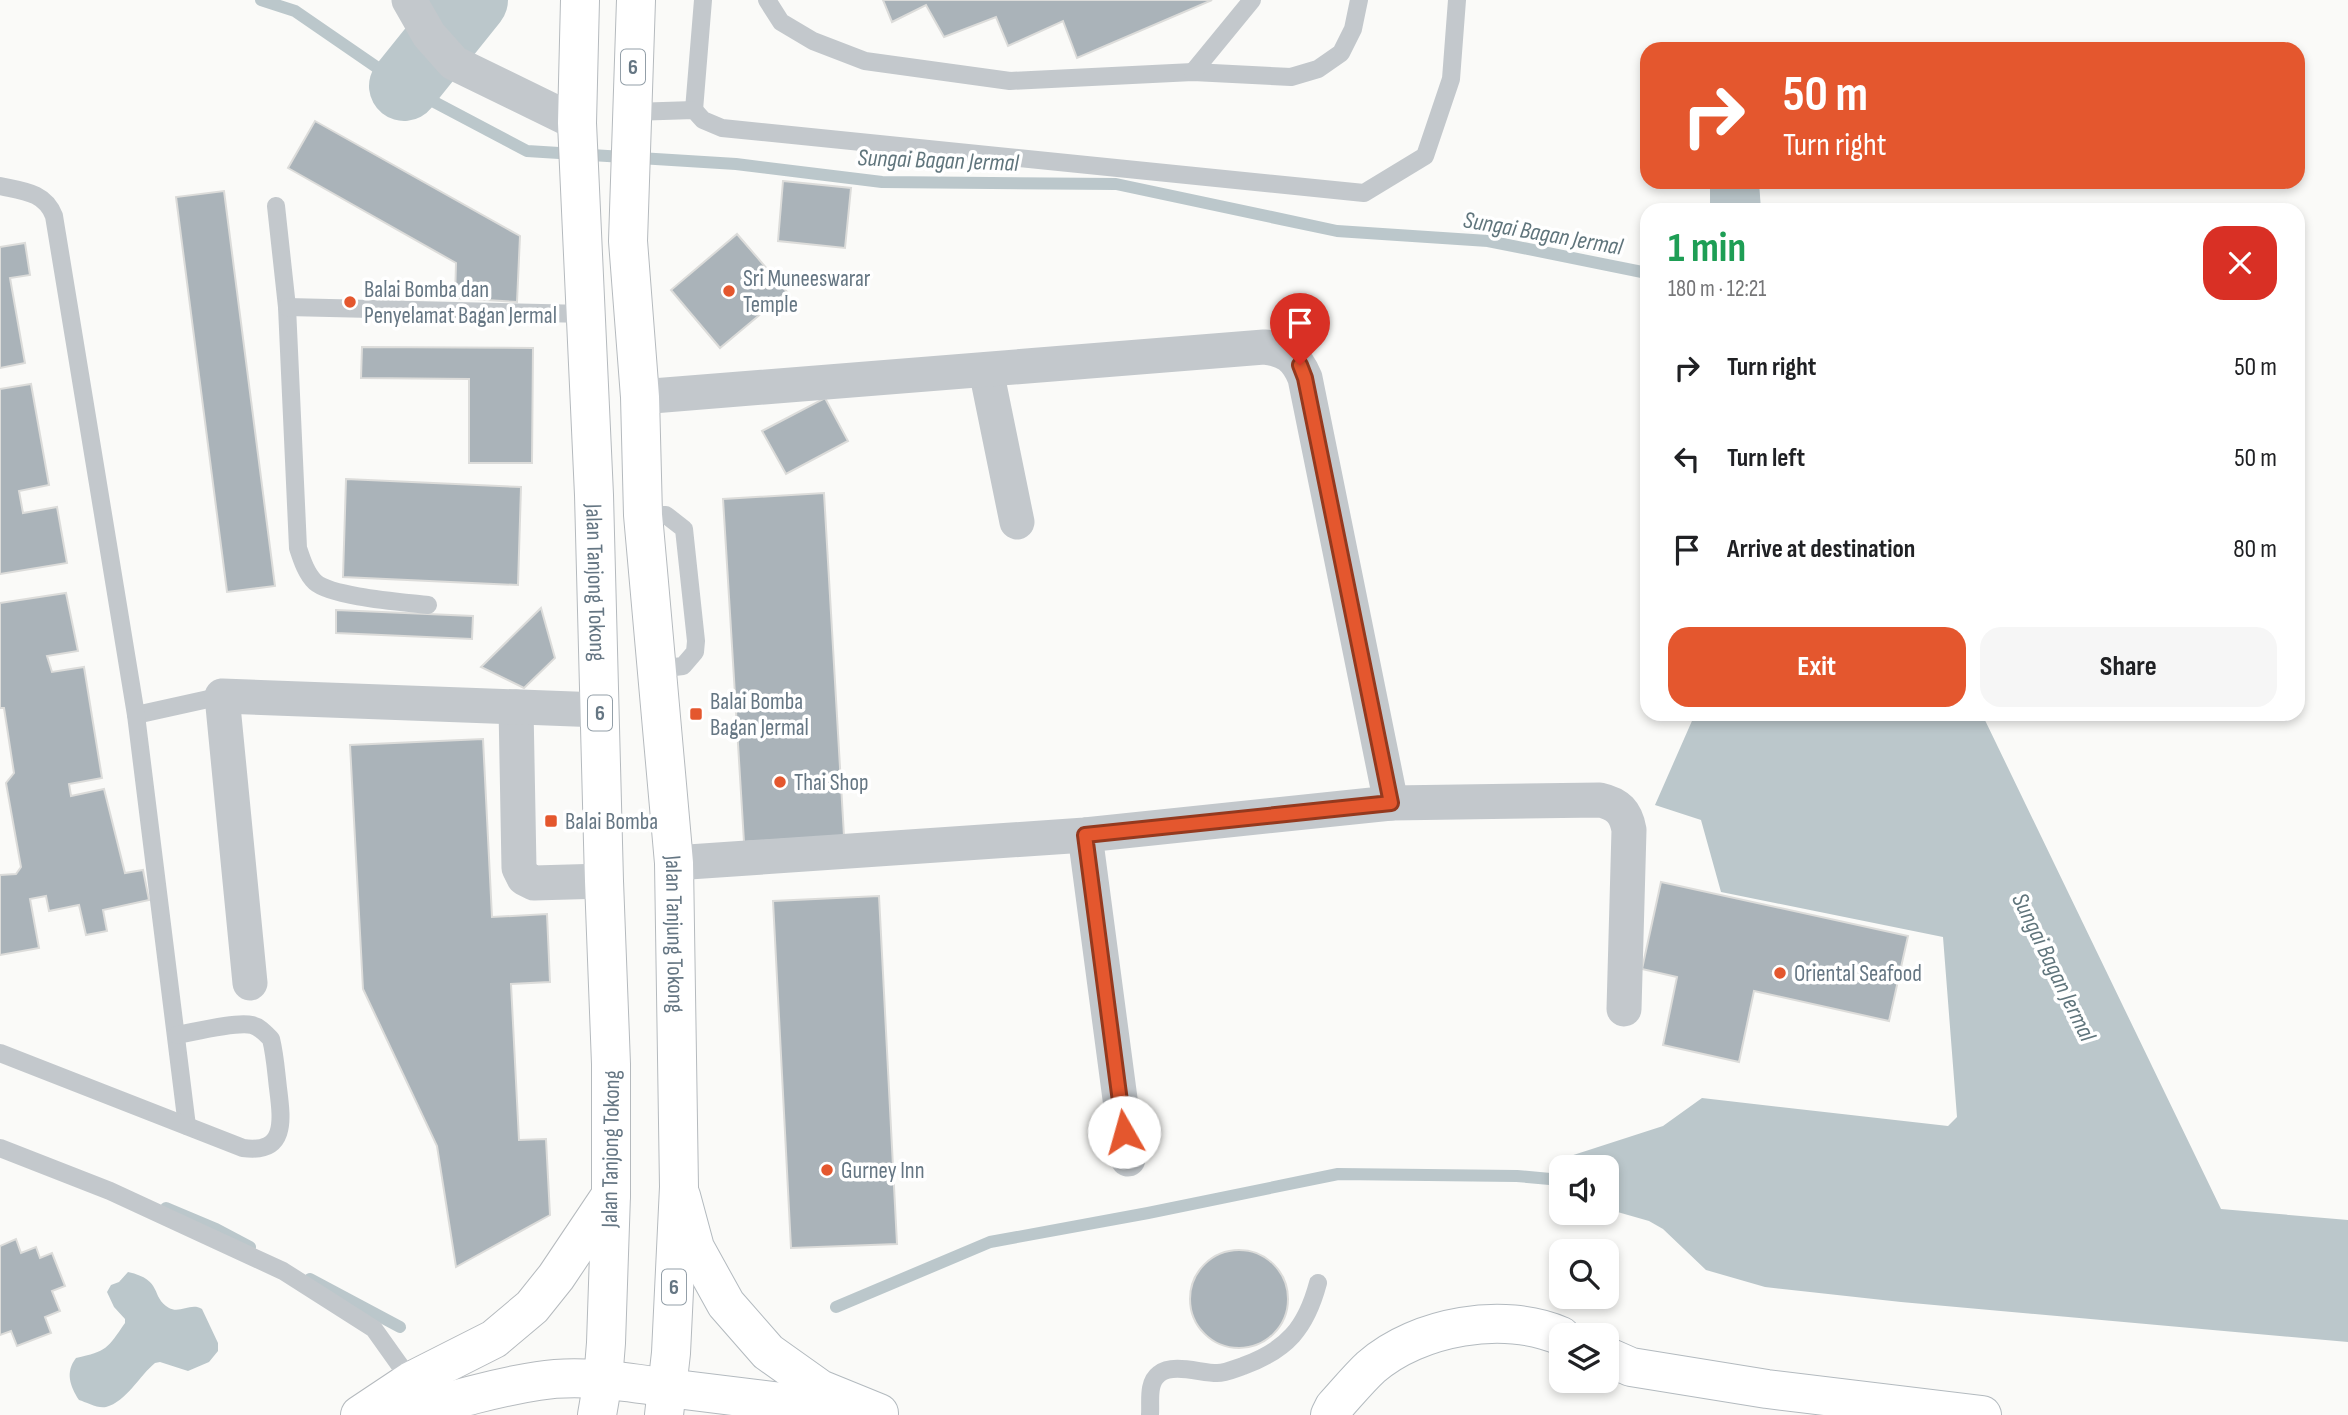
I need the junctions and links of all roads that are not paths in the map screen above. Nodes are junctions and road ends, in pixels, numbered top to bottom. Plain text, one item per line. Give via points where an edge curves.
1 (409, 0) edge
2 (580, 0) edge
3 (636, 0) edge
4 (702, 0) edge
5 (767, 0) edge
6 (1252, 0) edge
7 (1359, 0) edge
8 (1457, 0) edge
9 (1193, 72) junction
10 (694, 110) junction
11 (577, 123) junction
12 (631, 123) junction
13 (0, 186) edge
14 (276, 206) dead end
15 (288, 307) junction
16 (586, 314) junction
17 (986, 370) junction
18 (640, 397) junction
19 (1017, 522) dead end
20 (428, 605) dead end
21 (222, 696) junction
22 (516, 707) junction
23 (600, 710) junction
24 (136, 715) junction
25 (1391, 803) junction
26 (1085, 835) junction
27 (674, 863) junction
28 (604, 881) junction
29 (250, 983) dead end
30 (1624, 1009) dead end
31 (177, 1035) junction
32 (0, 1053) edge
33 (187, 1126) junction
34 (0, 1148) edge
35 (1128, 1159) dead end
36 (679, 1187) junction
37 (611, 1195) junction
38 (1318, 1283) dead end
39 (1549, 1331) edge
40 (1619, 1362) edge
41 (1372, 1366) junction
42 (600, 1397) edge
43 (406, 1398) edge
44 (666, 1401) edge
45 (886, 1414) edge
46 (360, 1415) edge
47 (1150, 1415) edge
48 (1303, 1415) edge
49 (1330, 1415) edge
50 (1982, 1415) edge

1 - 11 street via 429,35 454,64
2 - 11 main road, Jalan Tanjong Tokong / 6
3 - 12 main road, 6
4 - 10 lane
5 - 9 lane via 781,22 813,41 865,61 1010,81
6 - 9 lane
7 - 9 lane via 1353,29 1341,53 1318,69 1290,77
8 - 10 lane via 1451,79 1424,156 1364,193 722,128
10 - 12 lane
11 - 16 main road, Jalan Tanjong Tokong / 6
12 - 18 main road, 6 via 628,242
13 - 24 lane via 42,198 54,216
14 - 15 lane
15 - 16 lane
15 - 20 lane via 298,548 304,566 316,583 333,592
16 - 23 main road, Jalan Tanjong Tokong / 6
17 - 18 street
17 - 19 street
17 - 25 street via 1265,347 1291,355 1305,378
18 - 27 main road, Jalan Tanjung Tokong / 6 via 643,515
21 - 22 street
21 - 24 lane
21 - 29 street
22 - 23 street
22 - 28 street via 519,869 534,883
23 - 28 main road, Jalan Tanjong Tokong / 6
24 - 31 lane
25 - 26 street
25 - 30 street via 1600,800 1621,809 1629,830
26 - 27 street
26 - 35 street
27 - 36 main road, Jalan Tanjung Tokong / 6
28 - 37 main road, Jalan Tanjong Tokong / 6
31 - 33 lane
31 - 33 lane via 240,1024 263,1030 274,1050 282,1119 280,1133 271,1145 257,1150 243,1149
32 - 33 lane
34 - 43 lane via 110,1191 283,1271 374,1328
36 - 44 main road, 6
36 - 45 main road via 695,1248 726,1304 768,1352 820,1389
37 - 42 main road, Jalan Tanjong Tokong / 6
37 - 43 main road via 532,1307 494,1339
38 - 47 lane via 1312,1306 1286,1344 1261,1360 1221,1373 1170,1369 1157,1375 1151,1387
39 - 41 main road via 1502,1324 1456,1327 1411,1342
40 - 50 main road via 1754,1387
41 - 48 main road
41 - 49 main road
42 - 43 main road via 540,1381 451,1401
42 - 44 main road
43 - 46 main road
44 - 45 main road

